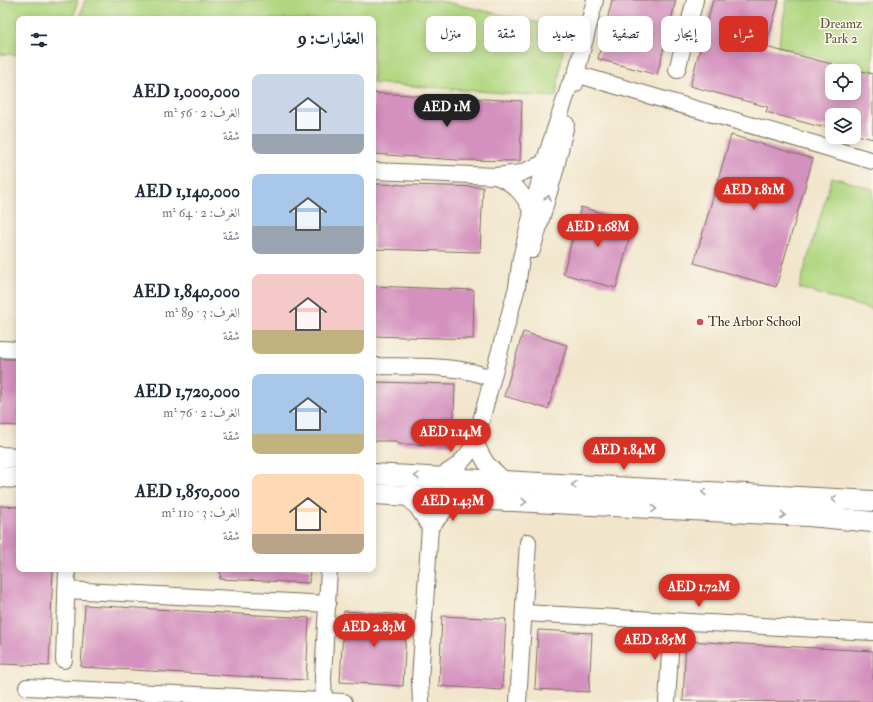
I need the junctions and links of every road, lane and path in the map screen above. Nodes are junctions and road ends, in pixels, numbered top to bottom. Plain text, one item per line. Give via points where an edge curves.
1 (595, 0) edge
2 (696, 0) edge
3 (677, 70) dead end
4 (576, 74) junction
5 (873, 161) edge
6 (544, 162) junction
7 (376, 171) edge
8 (496, 176) junction
9 (531, 210) junction
10 (516, 287) junction
11 (0, 349) edge
12 (16, 350) edge
13 (376, 366) edge
14 (492, 380) junction
15 (475, 443) junction
16 (0, 457) edge
17 (16, 458) edge
18 (376, 474) edge
19 (0, 477) edge
20 (438, 477) junction
21 (16, 478) edge
22 (505, 481) junction
23 (376, 494) edge
24 (406, 496) junction
25 (460, 499) junction
26 (873, 501) edge
27 (873, 522) edge
28 (430, 527) junction
29 (528, 542) dead end
30 (67, 572) edge
31 (329, 572) edge
32 (66, 590) junction
33 (328, 604) junction
34 (524, 613) junction
35 (672, 621) junction
36 (873, 632) edge
37 (64, 660) dead end
38 (27, 687) dead end
39 (116, 696) edge
40 (324, 701) edge
41 (344, 702) edge
42 (421, 702) edge
43 (518, 702) edge
44 (667, 702) edge

1 - 4 street
2 - 3 street
4 - 5 street
4 - 6 street via 568,89
10 -> 4 street via 530,259 555,171
6 - 8 street via 521,173
6 - 9 street
7 - 8 street
8 - 9 street via 518,189
9 - 10 street
10 - 14 street
11 - 12 street
13 - 14 street via 459,370 483,374
14 - 15 street
15 - 20 street via 456,468
15 - 22 street via 486,463
16 - 17 street
20 -> 18 street
19 - 21 street
20 - 22 street
26 -> 22 street
23 - 24 street
24 - 25 street
24 - 28 street via 418,508
25 -> 27 street via 809,516
25 - 28 street via 445,510
28 - 42 street via 420,680
29 - 34 street
30 - 32 street
31 - 33 street
32 - 33 street
32 - 37 street
33 - 40 street
34 - 35 street
34 - 43 street
35 - 36 street
35 - 44 street
38 - 39 street
39 - 40 street
40 - 41 street

